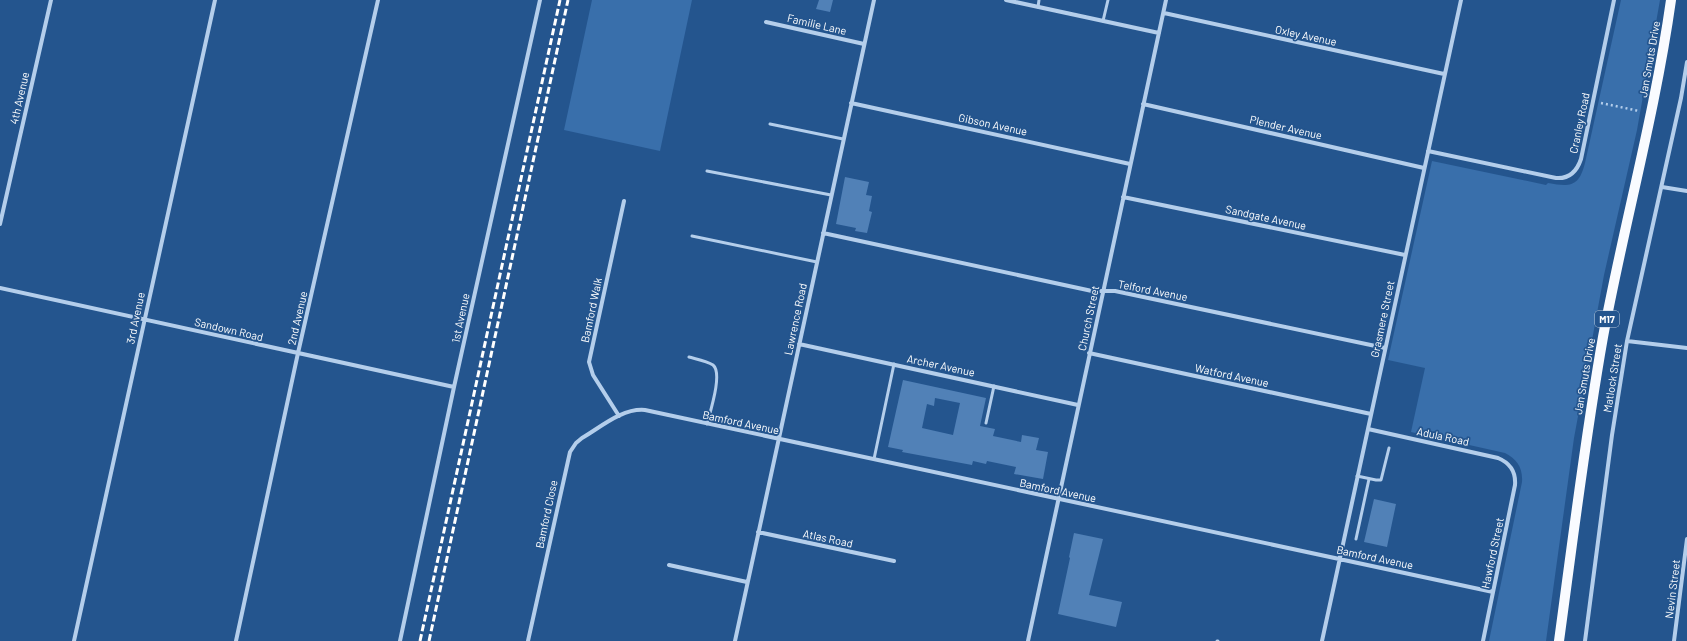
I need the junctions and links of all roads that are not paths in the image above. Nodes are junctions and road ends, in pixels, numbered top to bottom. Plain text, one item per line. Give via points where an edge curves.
1 (51, 0) edge
2 (215, 0) edge
3 (378, 0) edge
4 (540, 0) edge
5 (874, 0) edge
6 (1006, 0) edge
7 (1039, 0) edge
8 (1108, 0) edge
9 (1166, 0) edge
10 (1461, 0) edge
11 (1614, 0) edge
12 (1671, 0) edge
13 (1038, 7) junction
14 (1164, 13) junction
15 (1103, 21) junction
16 (766, 22) dead end
17 (1159, 33) junction
18 (864, 44) junction
19 (1687, 62) edge
20 (1444, 74) junction
21 (1681, 98) junction
22 (1687, 99) edge
23 (851, 102) junction
24 (1143, 104) junction
25 (770, 124) dead end
26 (844, 139) junction
27 (1428, 151) junction
28 (1130, 164) junction
29 (1424, 168) junction
30 (707, 171) dead end
31 (1662, 187) junction
32 (1687, 191) edge
33 (831, 195) junction
34 (1123, 197) junction
35 (624, 201) dead end
36 (0, 224) edge
37 (823, 233) junction
38 (692, 236) dead end
39 (1405, 255) junction
40 (817, 262) junction
41 (0, 288) edge
42 (1103, 291) junction
43 (144, 319) junction
44 (1627, 341) junction
45 (799, 344) junction
46 (1385, 348) junction
47 (1687, 348) edge
48 (298, 353) junction
49 (1089, 353) junction
50 (689, 357) dead end
51 (894, 364) junction
52 (994, 386) junction
53 (454, 387) junction
54 (1078, 405) junction
55 (1371, 414) junction
56 (619, 416) junction
57 (986, 423) dead end
58 (707, 424) junction
59 (1368, 429) junction
60 (778, 439) junction
61 (1389, 448) dead end
62 (874, 459) junction
63 (1512, 468) joint
64 (1357, 476) junction
65 (1369, 479) junction
66 (1059, 499) junction
67 (758, 532) junction
68 (1356, 539) dead end
69 (1687, 539) edge
70 (1340, 559) junction
71 (894, 562) dead end
72 (669, 565) dead end
73 (747, 582) junction
74 (1494, 592) junction
75 (74, 641) edge
76 (236, 641) edge
77 (400, 641) edge
78 (528, 641) edge
79 (735, 641) edge
80 (1028, 641) edge
81 (1322, 641) edge
82 (1483, 641) edge
83 (1559, 641) edge
84 (1585, 641) edge
85 (1674, 641) edge

1 - 36 street, 4th Avenue
2 - 43 street, 3rd Avenue
3 - 48 street, 2nd Avenue
4 - 53 street, 1st Avenue
5 - 18 street, Lawrence Road
6 - 13 street
7 - 13 lane
8 - 15 lane
9 - 14 street, Church Street
10 - 20 street, Grasmere Street
11 - 27 street, Cranley Road via 1579,164 1573,173 1564,178 1556,178
12 - 83 main road, Jan Smuts Drive / M17 via 1651,111 1603,336
13 - 15 street
14 - 17 street, Church Street
14 - 20 street, Oxley Avenue
15 - 17 street
16 - 18 street, Familie Lane
17 - 24 street, Church Street
18 - 23 street, Lawrence Road
19 - 21 street, Matlock Street
20 - 27 street, Grasmere Street
21 - 22 street
21 - 31 street, Matlock Street
23 - 26 street, Lawrence Road
23 - 28 street, Gibson Avenue
24 - 28 street, Church Street
24 - 29 street, Plender Avenue
25 - 26 lane
26 - 33 street, Lawrence Road
27 - 29 street, Grasmere Street
28 - 34 street, Church Street
29 - 39 street, Grasmere Street
30 - 33 lane
31 - 32 street
31 - 44 street, Matlock Street
33 - 37 street, Lawrence Road
34 - 39 street, Sandgate Avenue
34 - 42 street, Church Street
35 - 56 street, Bamford Walk via 589,362 593,375
37 - 40 street, Lawrence Road
37 - 42 street, Telford Avenue via 1092,291
38 - 40 lane
39 - 46 street, Grasmere Street
40 - 45 street, Lawrence Road
41 - 43 street, Sandown Road
42 - 46 street, Telford Avenue via 1115,291
42 - 49 street, Church Street
43 - 48 street, Sandown Road
43 - 75 street, 3rd Avenue
44 - 47 street
44 - 84 street, Matlock Street
45 - 51 street, Archer Avenue
45 - 60 street, Lawrence Road
46 - 55 street, Grasmere Street
48 - 53 street, Sandown Road
48 - 76 street, 2nd Avenue
49 - 54 street, Church Street
49 - 55 street, Watford Avenue
50 - 58 lane via 712,364 716,368 716,387
51 - 52 street, Archer Avenue
51 - 62 lane
52 - 54 street, Archer Avenue
52 - 57 lane
53 - 77 street, 1st Avenue
54 - 66 street, Church Street
55 - 59 street, Grasmere Street
56 - 58 street, Bamford Avenue via 640,410
56 - 78 street, Bamford Close via 582,438 570,452
58 - 60 street, Bamford Avenue
59 - 63 street, Adula Road via 1498,458
59 - 64 street, Grasmere Street
60 - 62 street, Bamford Avenue
60 - 67 street, Lawrence Road
61 - 65 lane via 1383,478 1379,481
62 - 66 street, Bamford Avenue
63 - 74 street, Hawford Street via 1515,485
64 - 65 lane
64 - 70 street, Grasmere Street
65 - 68 lane
66 - 70 street, Bamford Avenue
66 - 80 street, Church Street
67 - 71 street, Atlas Road
67 - 73 street, Lawrence Road
69 - 85 street, Nevin Street
70 - 74 street, Bamford Avenue
70 - 81 street, Grasmere Street
72 - 73 street
73 - 79 street, Lawrence Road
74 - 82 street, Hawford Street

